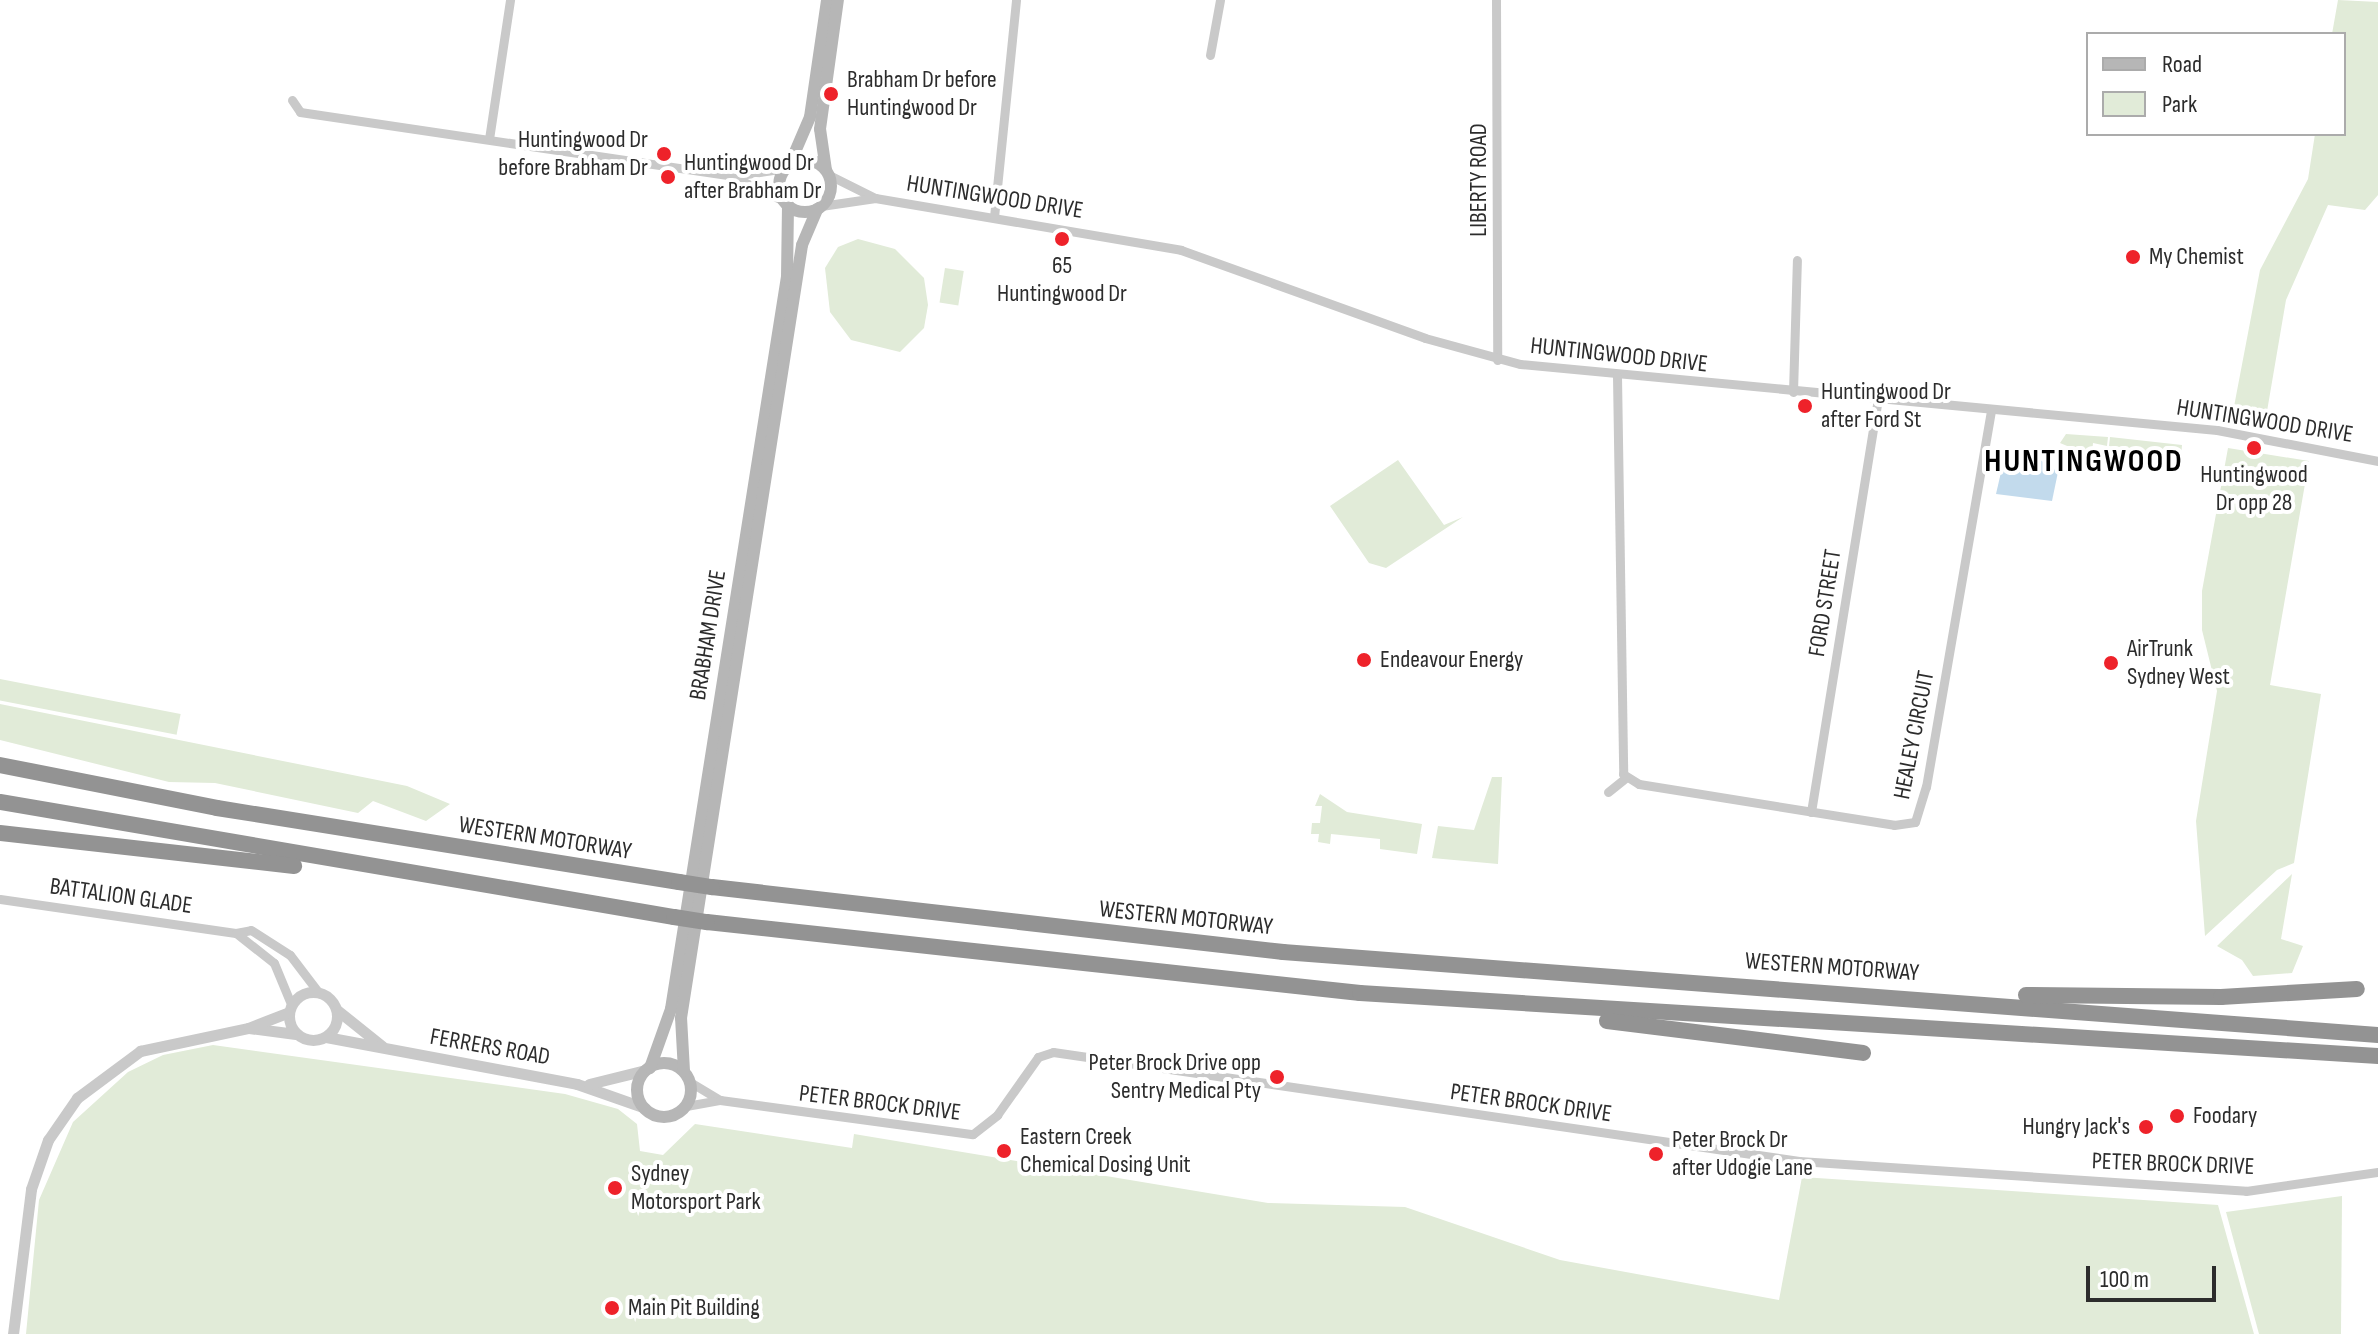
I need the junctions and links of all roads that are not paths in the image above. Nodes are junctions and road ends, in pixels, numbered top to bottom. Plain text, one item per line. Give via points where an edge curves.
1 (510, 0) edge
2 (827, 0) edge
3 (838, 0) edge
4 (1016, 0) edge
5 (1220, 0) edge
6 (1496, 0) edge
7 (1210, 55) dead end
8 (292, 100) dead end
9 (489, 139) junction
10 (788, 167) junction
11 (827, 173) junction
12 (729, 175) junction
13 (875, 198) junction
14 (787, 204) junction
15 (819, 208) junction
16 (994, 217) junction
17 (1797, 260) dead end
18 (1497, 360) junction
19 (1617, 376) junction
20 (1793, 392) junction
21 (1878, 400) junction
22 (1991, 410) junction
23 (2378, 461) edge
24 (0, 765) edge
25 (1625, 778) junction
26 (1608, 792) dead end
27 (0, 802) edge
28 (1811, 812) junction
29 (0, 833) edge
30 (309, 858) junction
31 (0, 899) edge
32 (236, 933) junction
33 (2357, 989) dead end
34 (319, 993) junction
35 (1980, 1001) junction
36 (1499, 1004) junction
37 (290, 1008) junction
38 (336, 1008) junction
39 (248, 1028) junction
40 (296, 1034) junction
41 (2378, 1035) edge
42 (326, 1037) junction
43 (1863, 1053) dead end
44 (397, 1054) junction
45 (2378, 1056) edge
46 (648, 1069) junction
47 (687, 1076) junction
48 (577, 1084) junction
49 (720, 1100) junction
50 (686, 1106) junction
51 (645, 1108) junction
52 (2378, 1172) edge
53 (13, 1334) edge

1 - 9 street
2 - 10 main road via 810,117
3 - 11 main road via 820,129
4 - 16 street
5 - 7 street
6 - 18 street, LIBERTY ROAD
8 - 9 street via 300,112
9 - 12 street
10 - 11 main road via 808,161
10 - 12 street
10 - 14 main road via 780,185
11 - 13 street, HUNTINGWOOD DRIVE
11 - 15 main road via 831,192
12 - 14 street
13 - 15 street, HUNTINGWOOD DRIVE
13 - 16 street, HUNTINGWOOD DRIVE
14 - 15 main road
14 - 46 main road, BRABHAM DRIVE via 787,277 671,1009
15 - 47 main road, BRABHAM DRIVE via 802,245 683,1002 678,1040
16 - 18 street, HUNTINGWOOD DRIVE via 1181,250
17 - 20 street
18 - 19 street, HUNTINGWOOD DRIVE
19 - 20 street, HUNTINGWOOD DRIVE
19 - 25 street via 1620,766
20 - 21 street, HUNTINGWOOD DRIVE
21 - 22 street, HUNTINGWOOD DRIVE
21 - 28 street, FORD STREET
22 - 23 street, HUNTINGWOOD DRIVE via 2241,433
22 - 28 street, HEALEY CIRCUIT via 1919,814 1907,825 1894,825
24 - 35 highway, WESTERN MOTORWAY, bridge via 233,811 712,887 1283,952
25 - 26 street
25 - 28 street, HEALEY CIRCUIT
27 - 30 highway
29 - 30 highway via 296,866
30 - 36 highway, bridge via 707,922 1114,970
31 - 32 street, BATTALION GLADE
32 - 34 street, BATTALION GLADE via 251,930 273,940
32 - 37 street via 274,963
33 - 35 highway via 2221,997 1988,993
34 - 37 street via 303,994
34 - 38 street
35 - 41 highway, WESTERN MOTORWAY
36 - 43 highway
36 - 45 highway
37 - 39 street
37 - 40 street
38 - 42 street via 336,1024
38 - 44 street, FERRERS ROAD via 365,1038
39 - 40 street
39 - 53 street via 140,1051 77,1098 48,1140 31,1189
40 - 42 street via 311,1041
42 - 44 street, FERRERS ROAD
44 - 48 street, FERRERS ROAD
46 - 47 main road via 665,1063
46 - 48 street, FERRERS ROAD
46 - 51 main road via 638,1089
47 - 49 street, PETER BROCK DRIVE
47 - 50 main road
48 - 51 street, FERRERS ROAD
49 - 50 street, PETER BROCK DRIVE
49 - 52 street, PETER BROCK DRIVE via 973,1134 997,1115 1038,1057 1053,1052 1799,1161 2246,1191
50 - 51 main road via 666,1117

